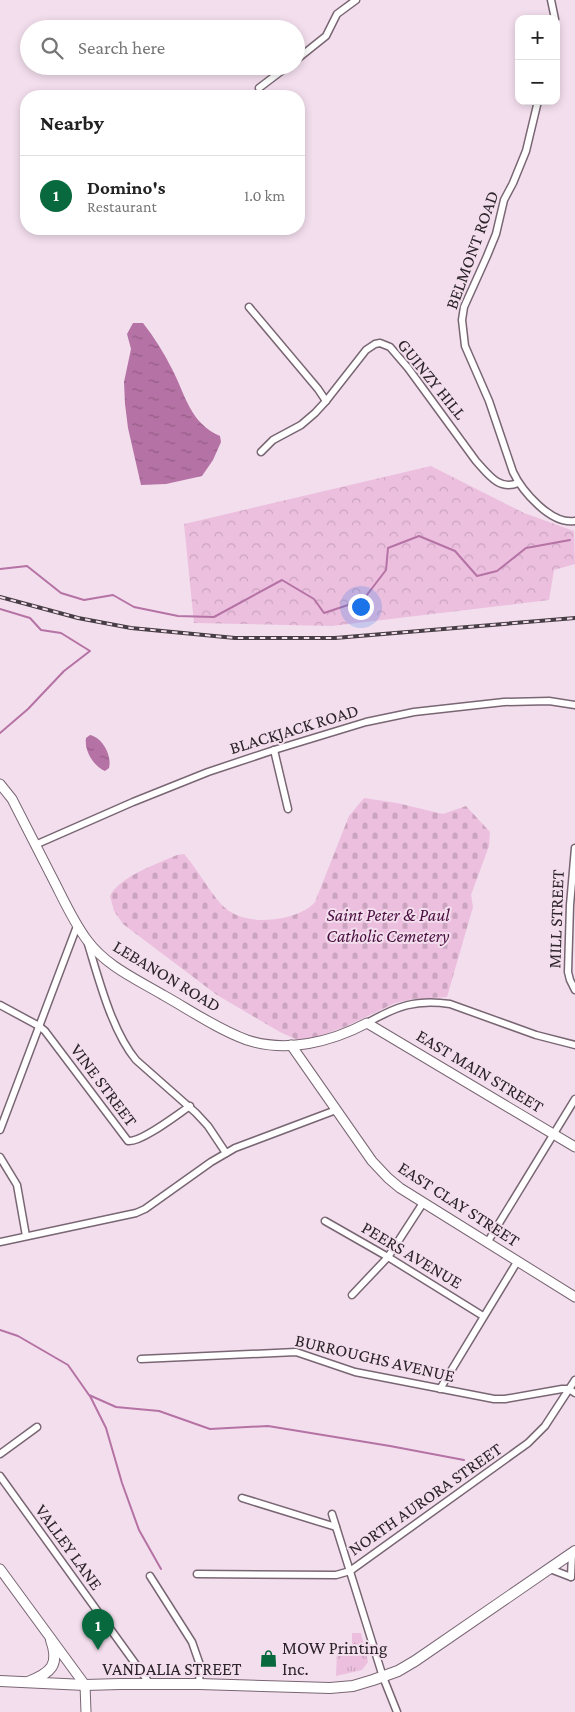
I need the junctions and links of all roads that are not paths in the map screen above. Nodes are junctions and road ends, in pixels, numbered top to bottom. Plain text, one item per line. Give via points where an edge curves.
1 (356, 0) edge
2 (551, 0) edge
3 (554, 15) edge
4 (305, 54) edge
5 (276, 75) edge
6 (259, 88) dead end
7 (537, 105) edge
8 (249, 307) dead end
9 (326, 401) junction
10 (261, 452) dead end
11 (518, 483) junction
12 (575, 521) edge
13 (575, 704) edge
14 (274, 750) junction
15 (0, 784) edge
16 (288, 809) dead end
17 (36, 845) junction
18 (575, 848) edge
19 (77, 926) junction
20 (86, 940) junction
21 (575, 990) edge
22 (0, 1005) edge
23 (367, 1023) junction
24 (39, 1026) junction
25 (291, 1045) junction
26 (575, 1045) edge
27 (575, 1099) edge
28 (190, 1106) junction
29 (336, 1110) junction
30 (0, 1130) edge
31 (554, 1134) junction
32 (575, 1147) edge
33 (226, 1153) junction
34 (0, 1157) edge
35 (423, 1203) junction
36 (325, 1220) dead end
37 (26, 1236) junction
38 (0, 1242) edge
39 (487, 1244) junction
40 (388, 1257) junction
41 (517, 1262) junction
42 (352, 1294) dead end
43 (575, 1297) edge
44 (483, 1316) junction
45 (141, 1359) dead end
46 (575, 1380) edge
47 (440, 1389) junction
48 (572, 1391) edge
49 (37, 1427) dead end
50 (0, 1454) edge
51 (0, 1476) edge
52 (242, 1498) dead end
53 (332, 1514) dead end
54 (336, 1527) junction
55 (574, 1552) edge
56 (0, 1569) edge
57 (550, 1569) junction
58 (350, 1571) junction
59 (197, 1574) dead end
60 (150, 1576) dead end
61 (573, 1579) edge
62 (51, 1640) junction
63 (383, 1677) junction
64 (0, 1681) edge
65 (28, 1682) junction
66 (150, 1684) junction
67 (199, 1684) junction
68 (85, 1686) junction
69 (86, 1712) edge
70 (397, 1712) edge

1 - 4 street via 334,17 326,36
2 - 3 street
5 - 6 street
7 - 11 street, BELMONT ROAD via 526,151 504,200 496,234 464,307 462,320 465,346 489,401
8 - 9 street
9 - 10 street, GUINZY HILL via 302,425 274,440
9 - 11 street, GUINZY HILL via 366,350 375,344 385,344 408,368 488,474 502,485
11 - 12 street, BELMONT ROAD via 544,510 561,519
13 - 14 street, BLACKJACK ROAD via 521,701 414,712 366,722
14 - 16 street
14 - 17 street, BLACKJACK ROAD via 181,782
15 - 17 street, LEBANON ROAD via 12,799
17 - 19 street, LEBANON ROAD
18 - 21 street, MILL STREET via 568,972
19 - 20 street, LEBANON ROAD
19 - 24 street
20 - 25 street, LEBANON ROAD via 116,968 228,1032 262,1044
20 - 28 street via 110,1009 130,1052
22 - 24 street, VINE STREET
23 - 25 street, LEBANON ROAD via 333,1038
23 - 26 street via 399,1006 436,1002
23 - 31 street, EAST MAIN STREET
24 - 28 street, VINE STREET via 128,1140 142,1137
24 - 30 street
25 - 29 street, EAST CLAY STREET
27 - 31 street
28 - 33 street
29 - 33 street
29 - 35 street, EAST CLAY STREET via 379,1170
31 - 32 street, EAST MAIN STREET
31 - 39 street
33 - 37 street via 136,1213
34 - 37 street via 17,1185
35 - 39 street, EAST CLAY STREET
35 - 40 street
36 - 40 street, PEERS AVENUE
37 - 38 street
39 - 41 street, EAST CLAY STREET
40 - 42 street
40 - 44 street, PEERS AVENUE
41 - 43 street, EAST CLAY STREET
41 - 44 street
44 - 47 street
45 - 47 street, BURROUGHS AVENUE via 292,1351 355,1372
46 - 48 street, NORTH AURORA STREET
47 - 48 street, BURROUGHS AVENUE via 494,1399 551,1390
48 - 58 street, NORTH AURORA STREET via 528,1444
49 - 50 street
51 - 66 street, VALLEY LANE
52 - 54 street
53 - 54 street
54 - 58 street
55 - 57 main road, VANDALIA STREET
55 - 61 street
56 - 62 street
57 - 61 street
57 - 63 main road, VANDALIA STREET via 428,1654
58 - 59 street, NORTH AURORA STREET via 336,1575
58 - 63 street
60 - 67 street via 192,1642 200,1665
62 - 65 main road via 56,1652 55,1662 39,1678
62 - 68 street
63 - 67 main road, VANDALIA STREET via 330,1688
63 - 70 street
64 - 65 main road, VANDALIA STREET
65 - 68 main road, VANDALIA STREET
66 - 67 main road, VANDALIA STREET
66 - 68 main road, VANDALIA STREET
68 - 69 street

